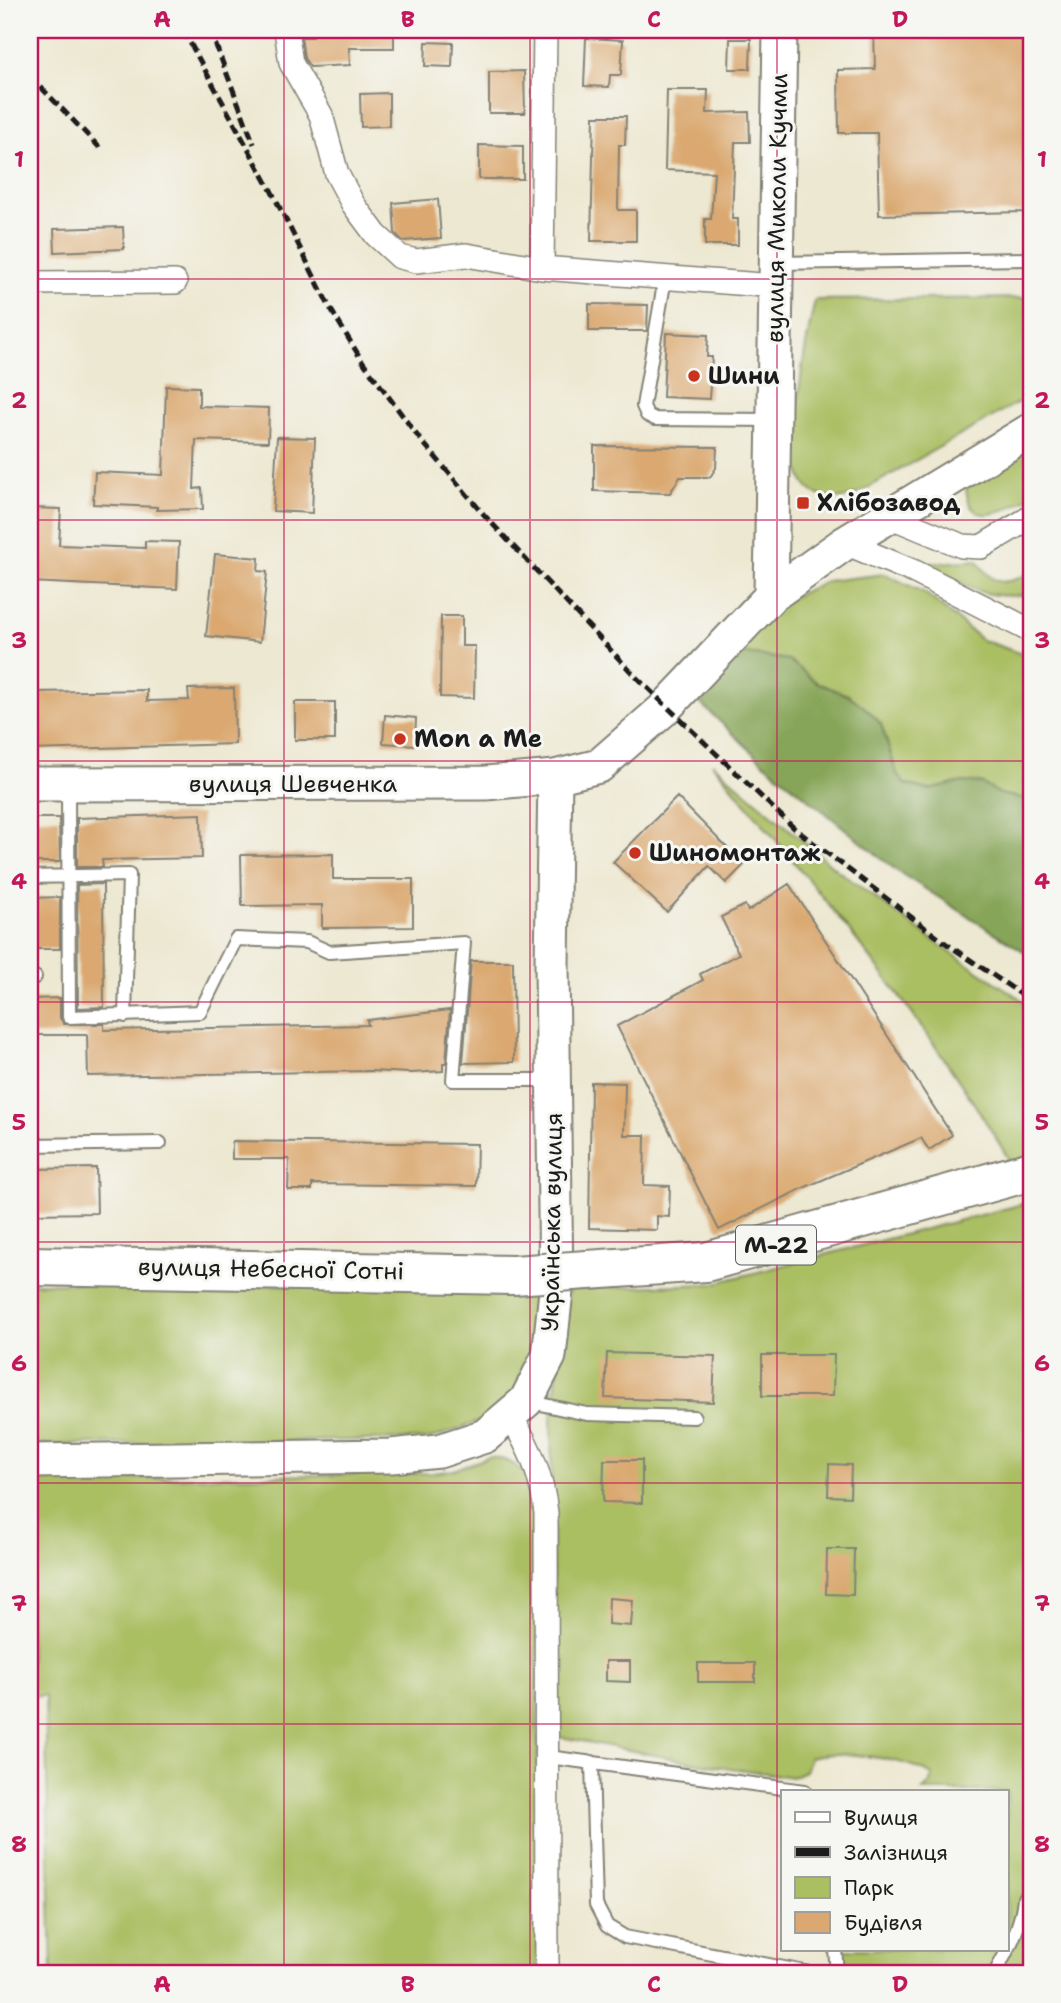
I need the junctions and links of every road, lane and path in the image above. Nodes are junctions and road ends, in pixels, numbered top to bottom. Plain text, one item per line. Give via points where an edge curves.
1 (286, 30) edge
2 (545, 30) edge
3 (780, 30) edge
4 (1031, 259) edge
5 (542, 268) junction
6 (776, 275) junction
7 (665, 278) junction
8 (175, 282) dead end
9 (30, 283) edge
10 (774, 420) junction
11 (1031, 430) edge
12 (889, 516) junction
13 (1031, 517) edge
14 (845, 543) junction
15 (771, 596) junction
16 (1031, 631) edge
17 (555, 777) junction
18 (30, 784) edge
19 (68, 785) junction
20 (69, 876) junction
21 (30, 877) edge
22 (125, 1016) junction
23 (553, 1080) junction
24 (160, 1143) dead end
25 (30, 1145) edge
26 (1031, 1171) edge
27 (30, 1266) edge
28 (519, 1409) junction
29 (694, 1417) dead end
30 (30, 1461) edge
31 (548, 1757) junction
32 (592, 1762) junction
33 (798, 1790) edge
34 (1024, 1898) dead end
35 (1009, 1948) edge
36 (835, 1951) edge
37 (1007, 1951) edge
38 (547, 1973) edge
39 (810, 1973) edge
40 (837, 1973) edge
41 (995, 1973) edge

1 - 5 street via 291,63 321,115 337,174 376,235 400,257 416,261 466,255
2 - 5 street
3 - 6 street, вулиця Миколи Кучми
4 - 6 lane
5 - 7 street
6 - 7 street
6 - 10 street, вулиця Миколи Кучми
7 - 10 lane via 643,406 647,415 655,419
8 - 9 street
10 - 15 street, вулиця Миколи Кучми
11 - 12 street, вулиця Шевченка
12 - 13 street via 962,546 981,547
12 - 14 street, вулиця Шевченка
14 - 15 street, вулиця Шевченка
14 - 16 street via 915,572
15 - 17 street, вулиця Шевченка via 663,710 599,766
17 - 19 street, вулиця Шевченка via 486,783
17 - 23 street, Українська вулиця
18 - 19 street, вулиця Шевченка
19 - 20 lane
20 - 21 lane
20 - 22 lane via 69,1017
20 - 22 lane via 129,875
22 - 23 lane via 200,1012 236,939 307,942 329,952 464,943 453,1080
23 - 28 street, Українська вулиця via 556,1291 552,1333 540,1378
24 - 25 lane
26 - 27 highway, вулиця Небесної Сотні / М-22, bridge via 706,1262 513,1275
28 - 29 lane
28 - 30 street, Українська вулиця via 485,1436 464,1445 391,1456
28 - 31 street via 544,1500
31 - 32 lane
31 - 38 street
32 - 33 lane
32 - 39 lane via 596,1905 607,1926 625,1937
34 - 35 lane via 1022,1918
36 - 40 lane
37 - 41 lane

